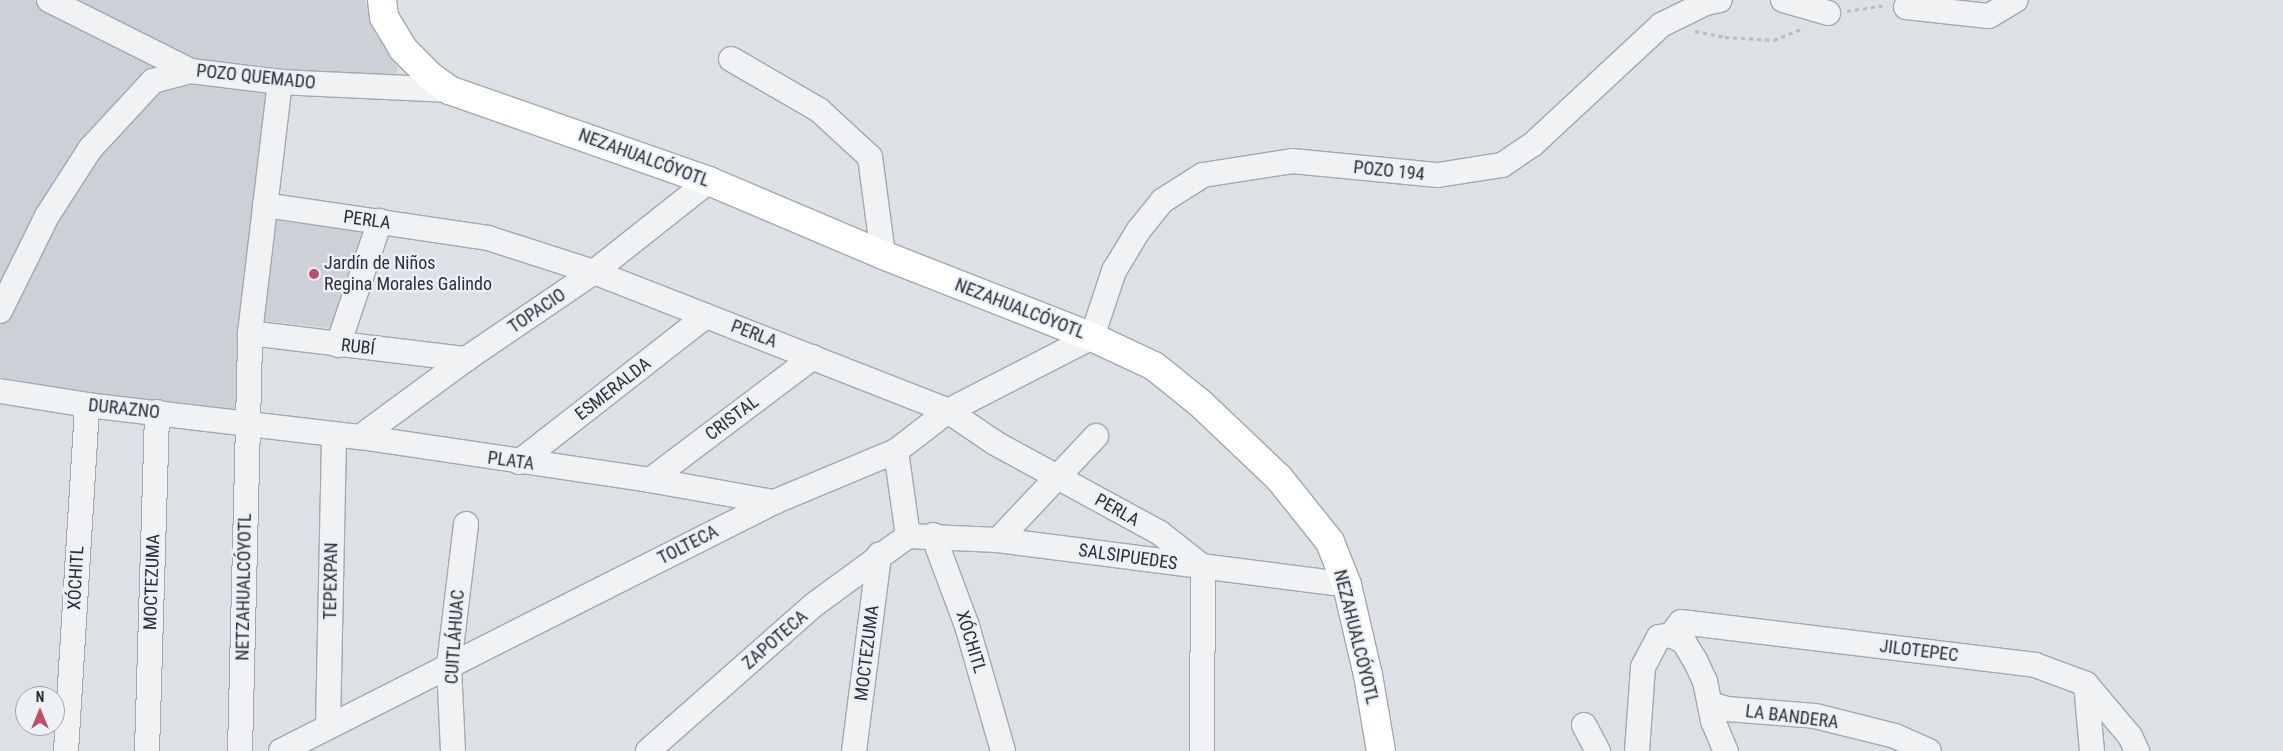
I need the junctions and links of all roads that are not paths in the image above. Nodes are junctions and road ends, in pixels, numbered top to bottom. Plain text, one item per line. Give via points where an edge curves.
1 (49, 0) edge
2 (382, 0) edge
3 (1720, 0) edge
4 (1783, 0) edge
5 (2016, 0) edge
6 (1906, 7) road end
7 (1828, 13) road end
8 (731, 59) dead end
9 (191, 71) junction
10 (280, 82) junction
11 (449, 90) junction
12 (709, 180) junction
13 (265, 205) junction
14 (380, 221) junction
15 (883, 255) junction
16 (594, 272) junction
17 (0, 311) edge
18 (706, 316) junction
19 (250, 333) junction
20 (1092, 337) junction
21 (338, 345) junction
22 (813, 357) junction
23 (466, 359) junction
24 (0, 391) edge
25 (87, 405) junction
26 (948, 411) junction
27 (158, 412) junction
28 (248, 423) junction
29 (334, 436) junction
30 (1096, 436) dead end
31 (360, 437) junction
32 (896, 451) junction
33 (519, 462) junction
34 (1057, 476) junction
35 (650, 480) junction
36 (774, 502) junction
37 (466, 524) dead end
38 (933, 535) junction
39 (908, 536) junction
40 (998, 540) junction
41 (879, 555) junction
42 (1203, 567) junction
43 (1347, 585) junction
44 (1671, 635) junction
45 (449, 665) junction
46 (2086, 684) junction
47 (1710, 704) junction
48 (1584, 725) dead end
49 (328, 726) junction
50 (453, 742) edge
51 (305, 745) edge
52 (66, 751) edge
53 (148, 751) edge
54 (240, 751) edge
55 (281, 751) edge
56 (648, 751) edge
57 (854, 751) edge
58 (1003, 751) edge
59 (1202, 751) edge
60 (1381, 751) edge
61 (1598, 751) edge
62 (1637, 751) edge
63 (1726, 751) edge
64 (1929, 751) edge
65 (2092, 751) edge
66 (2137, 751) edge

1 - 9 street, POZO QUEMADO
2 - 11 main road, NEZAHUALCÓYOTL via 384,17 403,49
3 - 20 street, POZO 194 via 1706,3 1661,25 1532,145 1502,165 1438,176 1292,161 1203,176 1162,201 1138,231 1114,270
4 - 7 street
5 - 6 street via 1989,16
8 - 15 street via 819,110 870,157
9 - 10 street, POZO QUEMADO
9 - 17 street via 153,81 90,149 47,216
10 - 11 street, POZO QUEMADO
10 - 13 street, NETZAHUALCÓYOTL
11 - 12 main road, NEZAHUALCÓYOTL
12 - 15 main road, NEZAHUALCÓYOTL
12 - 16 street, TOPACIO
13 - 14 street, PERLA
13 - 19 street, NETZAHUALCÓYOTL
14 - 16 street, PERLA via 488,238
14 - 21 street
15 - 20 main road, NEZAHUALCÓYOTL
16 - 18 street, PERLA
16 - 23 street, TOPACIO
18 - 22 street, PERLA
18 - 33 street, ESMERALDA
19 - 21 street, RUBÍ
19 - 28 street, NETZAHUALCÓYOTL
20 - 26 street, TOLTECA
20 - 43 main road, NEZAHUALCÓYOTL via 1154,366 1200,403 1279,478 1330,542
21 - 23 street, RUBÍ
22 - 26 street, PERLA
22 - 35 street, CRISTAL
23 - 31 street, TOPACIO
24 - 25 street, DURAZNO
25 - 27 street, DURAZNO
25 - 52 street, XÓCHITL
26 - 32 street, TOLTECA
26 - 34 street, PERLA via 995,443
27 - 28 street, DURAZNO
27 - 53 street, MOCTEZUMA
28 - 29 street, PLATA
28 - 54 street, NETZAHUALCÓYOTL
29 - 31 street, PLATA
29 - 49 street, TEPEXPAN
30 - 34 street
31 - 33 street, PLATA
32 - 36 street, TOLTECA
32 - 39 street
33 - 35 street, PLATA
34 - 40 street
34 - 42 street, PERLA via 1160,533
35 - 36 street, PLATA
36 - 45 street, TOLTECA
37 - 45 street, CUITLÁHUAC
38 - 39 street, SALSIPUEDES
38 - 40 street, SALSIPUEDES
38 - 58 street, XÓCHITL via 967,626
39 - 41 street, ZAPOTECA
40 - 42 street, SALSIPUEDES
41 - 56 street, ZAPOTECA via 815,604
41 - 57 street, MOCTEZUMA
42 - 43 street, SALSIPUEDES
42 - 59 street
43 - 60 main road, NEZAHUALCÓYOTL via 1368,675
44 - 46 street, JILOTEPEC via 1681,622 2036,665
44 - 47 street via 1684,642 1695,660 1705,681
44 - 62 street via 1659,637 1643,667
45 - 49 street, TOLTECA
45 - 50 street, CUITLÁHUAC
46 - 65 street
46 - 66 street, JILOTEPEC via 2130,736
47 - 63 street via 1713,721
47 - 64 street, LA BANDERA via 1727,709 1815,716 1894,736
48 - 61 street
49 - 51 street, TOLTECA
51 - 55 street, TOLTECA

